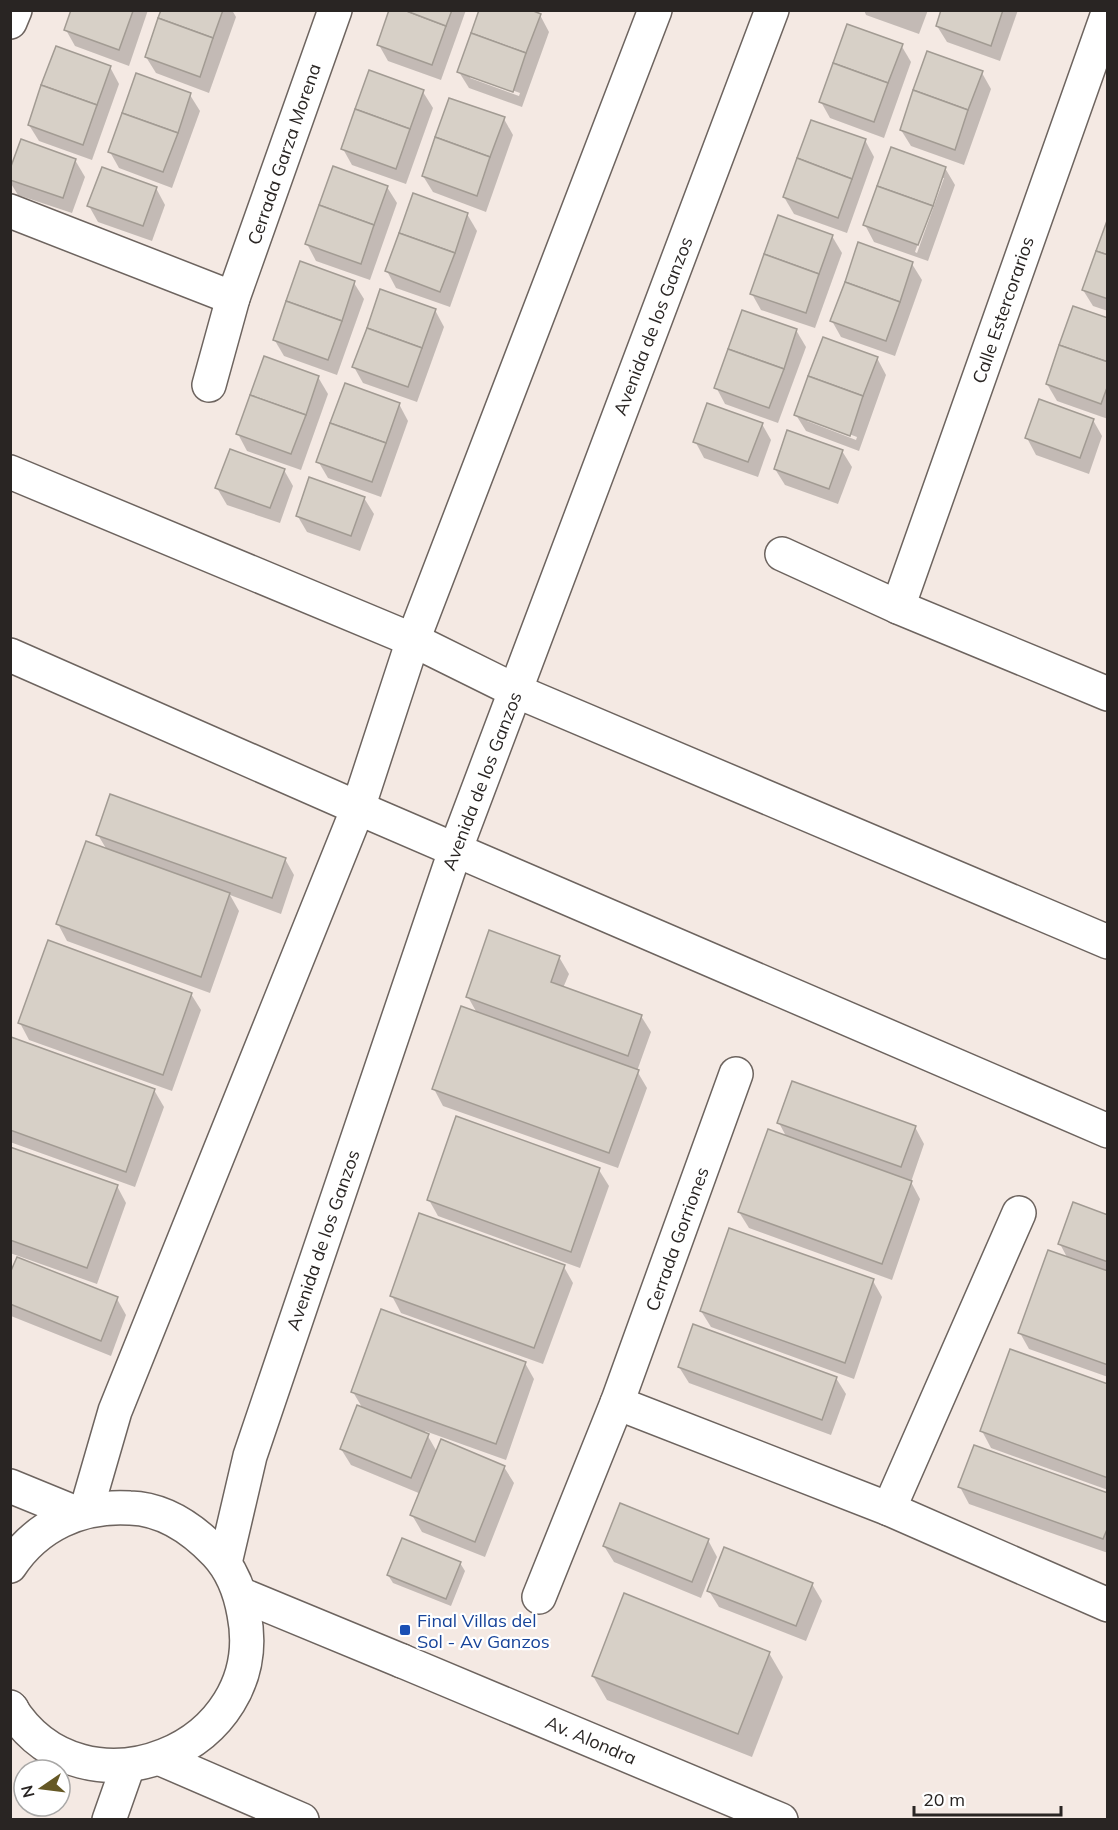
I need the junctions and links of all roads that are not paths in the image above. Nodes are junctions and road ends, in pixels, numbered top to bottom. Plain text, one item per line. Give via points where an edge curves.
1 (15, 10) edge
2 (335, 10) edge
3 (655, 10) edge
4 (772, 10) edge
5 (1107, 13) edge
6 (10, 22) edge
7 (10, 211) edge
8 (233, 298) junction
9 (209, 385) dead end
10 (10, 472) edge
11 (782, 554) dead end
12 (898, 607) junction
13 (413, 640) junction
14 (10, 655) edge
15 (516, 691) junction
16 (1107, 694) edge
17 (358, 808) junction
18 (456, 848) junction
19 (1107, 942) edge
20 (736, 1074) dead end
21 (1107, 1131) edge
22 (1019, 1213) dead end
23 (617, 1403) junction
24 (10, 1485) edge
25 (889, 1509) junction
26 (81, 1512) junction
27 (225, 1563) junction
28 (10, 1566) edge
29 (240, 1594) junction
30 (538, 1597) dead end
31 (1107, 1605) edge
32 (12, 1716) edge
33 (160, 1759) junction
34 (128, 1766) junction
35 (109, 1820) edge
36 (302, 1820) edge
37 (781, 1820) edge

1 - 6 street
2 - 8 street, Cerrada Garza Morena
3 - 13 street
4 - 15 street, Avenida de los Ganzos
5 - 12 street, Calle Estercorarios
7 - 8 street
8 - 9 street, Cerrada Garza Morena
10 - 13 street
11 - 12 street
12 - 16 street
13 - 15 street
13 - 17 street
14 - 17 street
15 - 18 street, Avenida de los Ganzos
15 - 19 street
17 - 18 street
17 - 26 street via 114,1411
18 - 21 street
18 - 27 street, Avenida de los Ganzos via 250,1456
20 - 23 street, Cerrada Gorriones
22 - 25 street
23 - 25 street
23 - 30 street, Cerrada Gorriones
24 - 26 street
25 - 31 street
26 - 27 street via 108,1506 142,1508 174,1519 202,1538
26 - 28 street via 45,1528
27 - 29 street
29 - 33 street via 247,1627 245,1661 235,1693 216,1721 191,1744
29 - 37 street, Av. Alondra
32 - 34 street via 62,1753 94,1764
33 - 34 street
33 - 36 street
34 - 35 street

